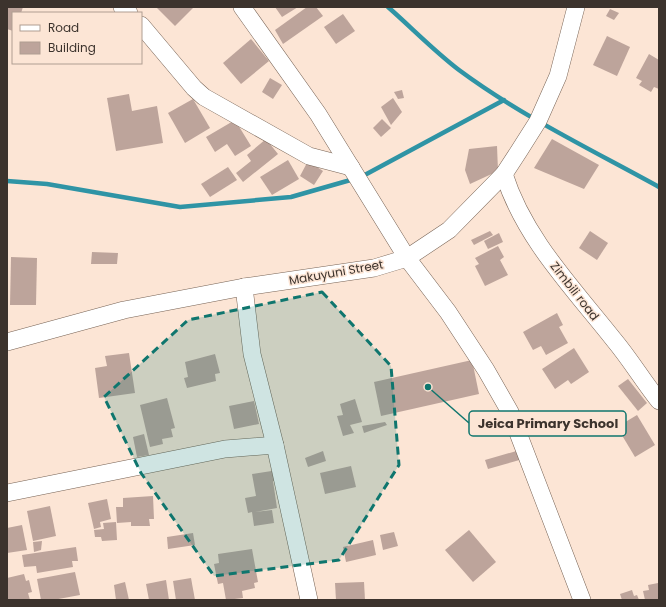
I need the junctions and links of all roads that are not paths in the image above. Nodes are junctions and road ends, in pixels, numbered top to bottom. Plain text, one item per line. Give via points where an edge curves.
1 (242, 7) edge
2 (576, 7) edge
3 (142, 26) edge
4 (351, 168) junction
5 (504, 174) junction
6 (407, 258) junction
7 (244, 287) junction
8 (7, 342) edge
9 (659, 401) edge
10 (275, 445) junction
11 (7, 493) edge
12 (309, 600) edge
13 (582, 600) edge

1 - 4 street via 318,114
2 - 5 street, Makuyuni Street via 558,76 538,121
3 - 4 street via 204,97 309,156
4 - 6 street
5 - 6 street, Makuyuni Street via 449,230
5 - 9 street, Zimbili road via 511,197 524,222
6 - 7 street, Makuyuni Street via 374,268
6 - 13 street via 448,312 510,412
7 - 8 street, Makuyuni Street via 124,310
7 - 10 street via 252,354
10 - 11 street via 226,449
10 - 12 street

